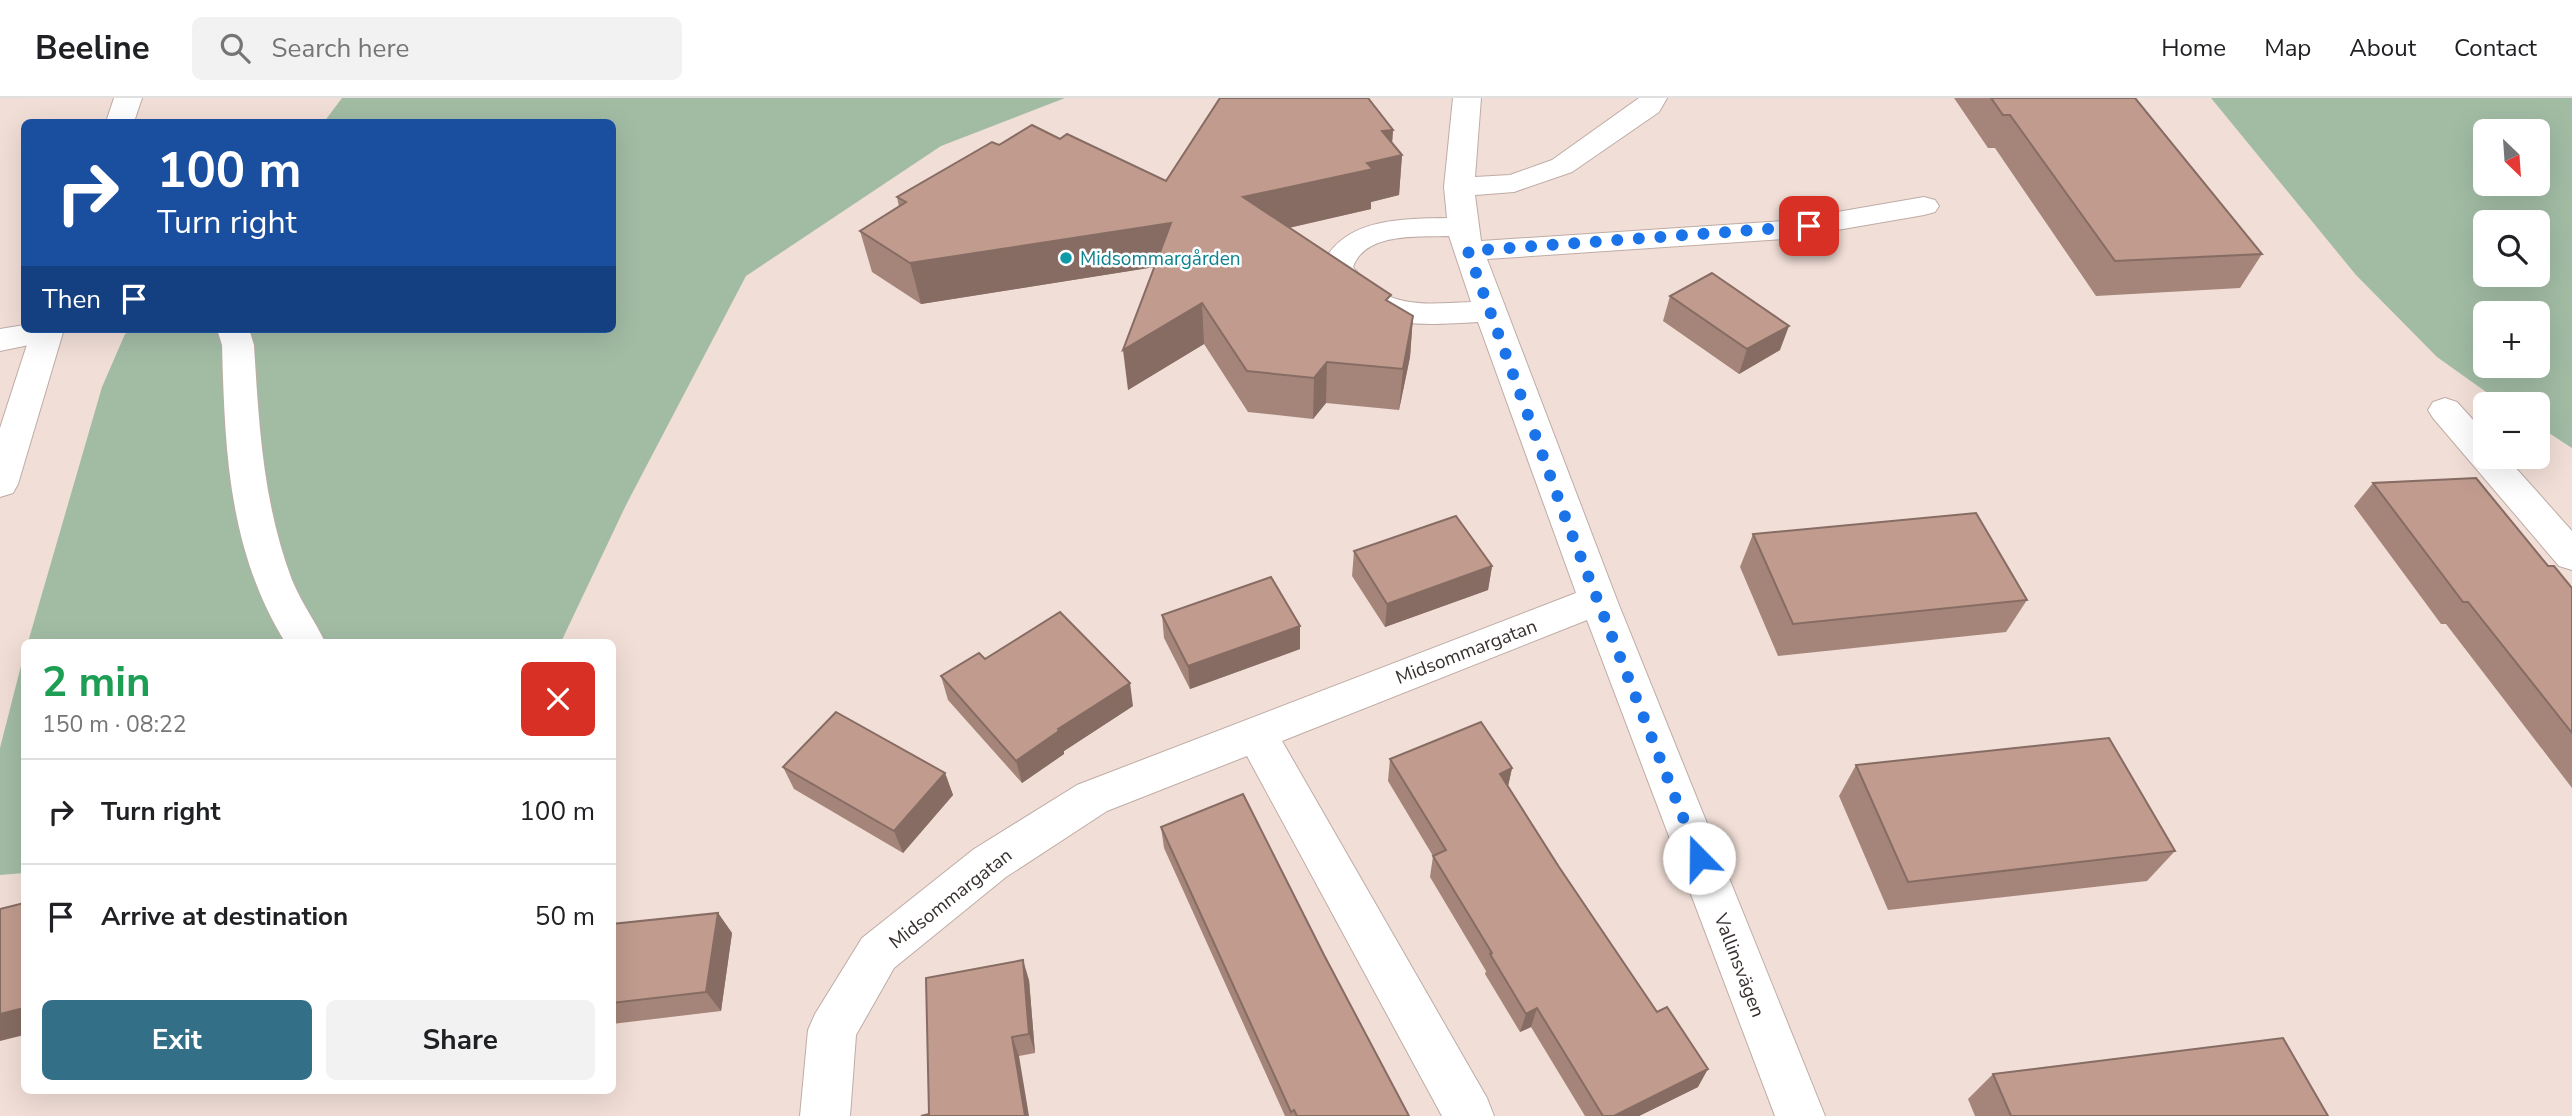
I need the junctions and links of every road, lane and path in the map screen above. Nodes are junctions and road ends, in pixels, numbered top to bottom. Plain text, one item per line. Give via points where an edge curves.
1 (128, 98) edge
2 (1467, 98) edge
3 (1653, 98) edge
4 (121, 119) edge
5 (1459, 187) junction
6 (1924, 206) dead end
7 (1464, 239) junction
8 (1490, 311) junction
9 (34, 333) edge
10 (47, 333) edge
11 (234, 333) edge
12 (0, 340) edge
13 (2445, 410) dead end
14 (2473, 442) edge
15 (2496, 469) edge
16 (0, 484) edge
17 (2572, 555) edge
18 (1598, 600) junction
19 (303, 639) edge
20 (1255, 732) junction
21 (825, 1116) edge
22 (1469, 1116) edge
23 (1800, 1116) edge

1 - 4 street
2 - 5 street, Vallinsvägen
3 - 5 street via 1650,106 1562,166 1514,183
5 - 7 street, Vallinsvägen
6 - 7 street via 1785,230
7 - 8 street, Vallinsvägen
7 - 8 street via 1395,230 1357,240 1343,251 1337,268 1349,288 1398,313
8 - 18 street, Vallinsvägen
9 - 12 street
10 - 16 street
11 - 19 street via 245,470 261,538 289,619
13 - 14 street
15 - 17 street
18 - 20 street, Midsommargatan
18 - 23 street, Vallinsvägen
20 - 21 street, Midsommargatan via 1092,798 990,863 878,953 832,1030
20 - 22 street

